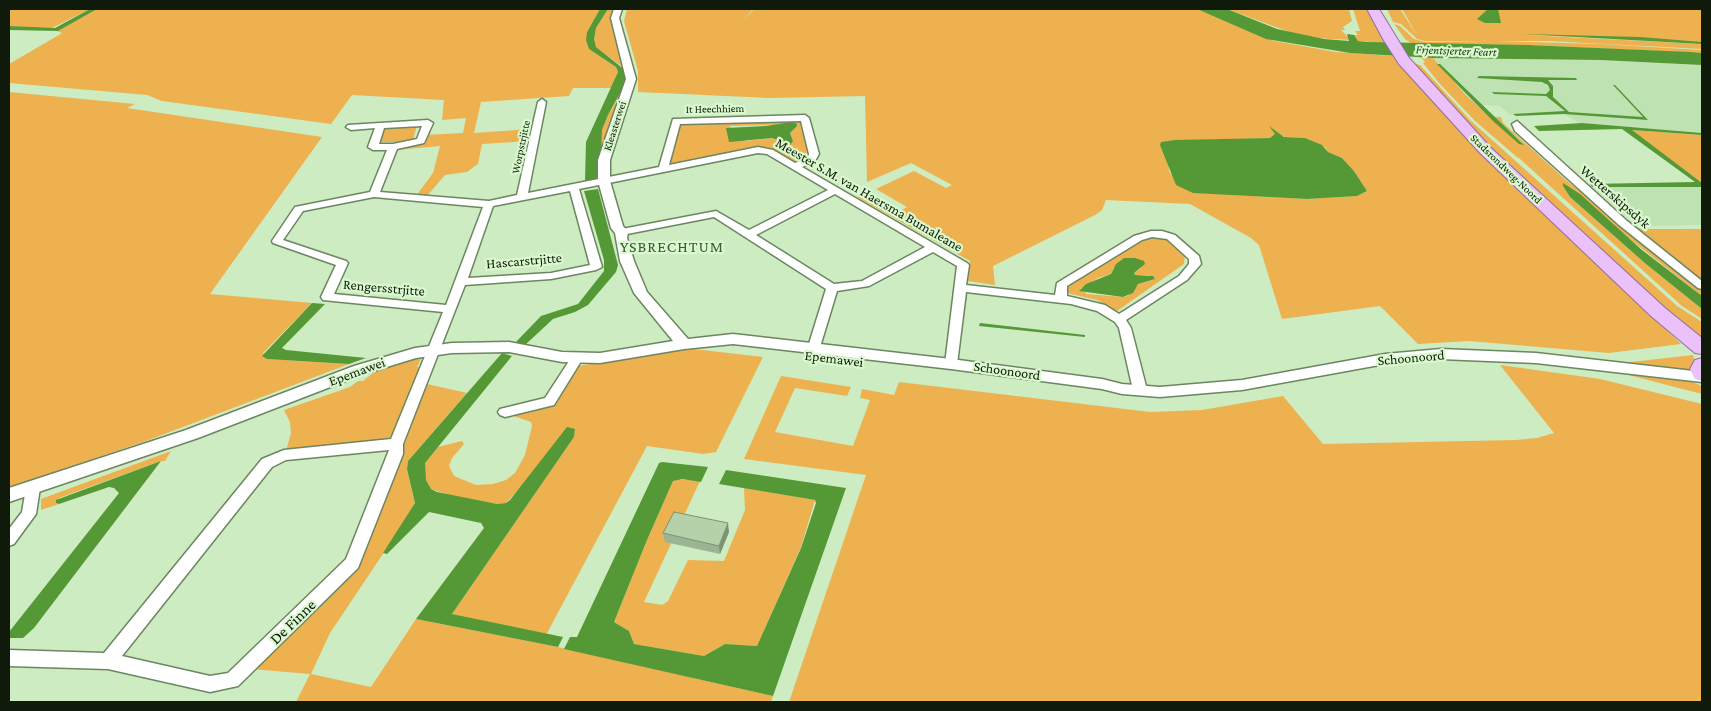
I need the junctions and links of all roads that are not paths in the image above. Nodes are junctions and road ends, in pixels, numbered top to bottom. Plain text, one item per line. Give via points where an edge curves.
1 (618, 9) edge
2 (1373, 9) edge
3 (542, 102) dead end
4 (1517, 124) dead end
5 (351, 127) dead end
6 (380, 127) junction
7 (393, 147) junction
8 (794, 167) junction
9 (663, 169) junction
10 (604, 181) junction
11 (574, 187) junction
12 (836, 190) junction
13 (374, 194) junction
14 (522, 197) junction
15 (489, 204) junction
16 (622, 232) junction
17 (746, 235) junction
18 (934, 247) junction
19 (462, 282) junction
20 (1702, 286) edge
21 (832, 288) junction
22 (961, 288) junction
23 (1061, 298) junction
24 (449, 309) junction
25 (1658, 312) junction
26 (1119, 319) junction
27 (720, 341) junction
28 (684, 344) junction
29 (814, 347) junction
30 (1702, 348) edge
31 (432, 350) junction
32 (577, 358) junction
33 (1702, 360) edge
34 (1702, 364) edge
35 (951, 368) junction
36 (1702, 375) edge
37 (1140, 390) junction
38 (505, 412) dead end
39 (396, 444) junction
40 (33, 488) junction
41 (9, 495) edge
42 (9, 540) edge
43 (9, 658) edge
44 (108, 661) junction

1 - 10 street, Kleasterwei via 615,18 631,78 604,160
2 - 25 main road, Stadsrondweg-Noord via 1404,61 1438,100 1486,151
3 - 14 street, Worpstrjitte
4 - 20 street, Wetterskipsdyk via 1518,129 1623,223
5 - 6 street
6 - 7 street via 373,147
6 - 7 street via 428,123 421,141
7 - 13 street
8 - 9 street, Meester S.M. van Haersma Bumaleane via 770,152 758,150
8 - 9 street, It Heechhiem via 812,159 814,154 806,116 676,121
8 - 12 street, Meester S.M. van Haersma Bumaleane
9 - 10 street, Meester S.M. van Haersma Bumaleane
10 - 11 street
10 - 16 street, Kleasterwei
11 - 14 street
11 - 19 street, Hascarstrjitte via 596,267 551,276
12 - 17 street
12 - 18 street, Meester S.M. van Haersma Bumaleane
13 - 15 street
13 - 24 street, Rengersstrjitte via 299,209 277,241 342,263 328,297
14 - 15 street
15 - 19 street, Hascarstrjitte
16 - 17 street via 716,214
16 - 28 street, Kleasterwei via 620,238 641,293
17 - 21 street
18 - 21 street via 865,284
18 - 22 street, Meester S.M. van Haersma Bumaleane via 963,265
19 - 24 street, Hascarstrjitte
21 - 29 street
22 - 23 street
22 - 35 street, Meester S.M. van Haersma Bumaleane
23 - 26 street via 1090,303
23 - 26 street via 1060,285 1138,238 1151,234 1171,237 1195,258 1195,264 1183,278
24 - 31 street, Hascarstrjitte
25 - 30 main road, Stadsrondweg-Noord
25 - 33 main road, Stadsrondweg-Noord
26 - 37 street via 1125,328
27 - 28 street, Epemawei
27 - 29 street, Epemawei via 733,339
27 - 35 street, Epemawei via 727,347
28 - 32 street, Epemawei via 600,358
29 - 35 street, Epemawei
31 - 32 street, Epemawei via 509,348
31 - 39 street, De Finne
31 - 40 street, Epemawei via 359,370 183,438
32 - 38 street via 549,402
34 - 36 main road
35 - 37 street, Schoonoord via 1104,391
36 - 37 street, Schoonoord via 1536,358 1441,354 1385,359 1192,391
39 - 44 street via 284,455 267,463
39 - 44 street, De Finne via 396,454 352,562 232,680 210,684
40 - 41 street, Epemawei
40 - 42 street via 29,514
43 - 44 street, De Finne

